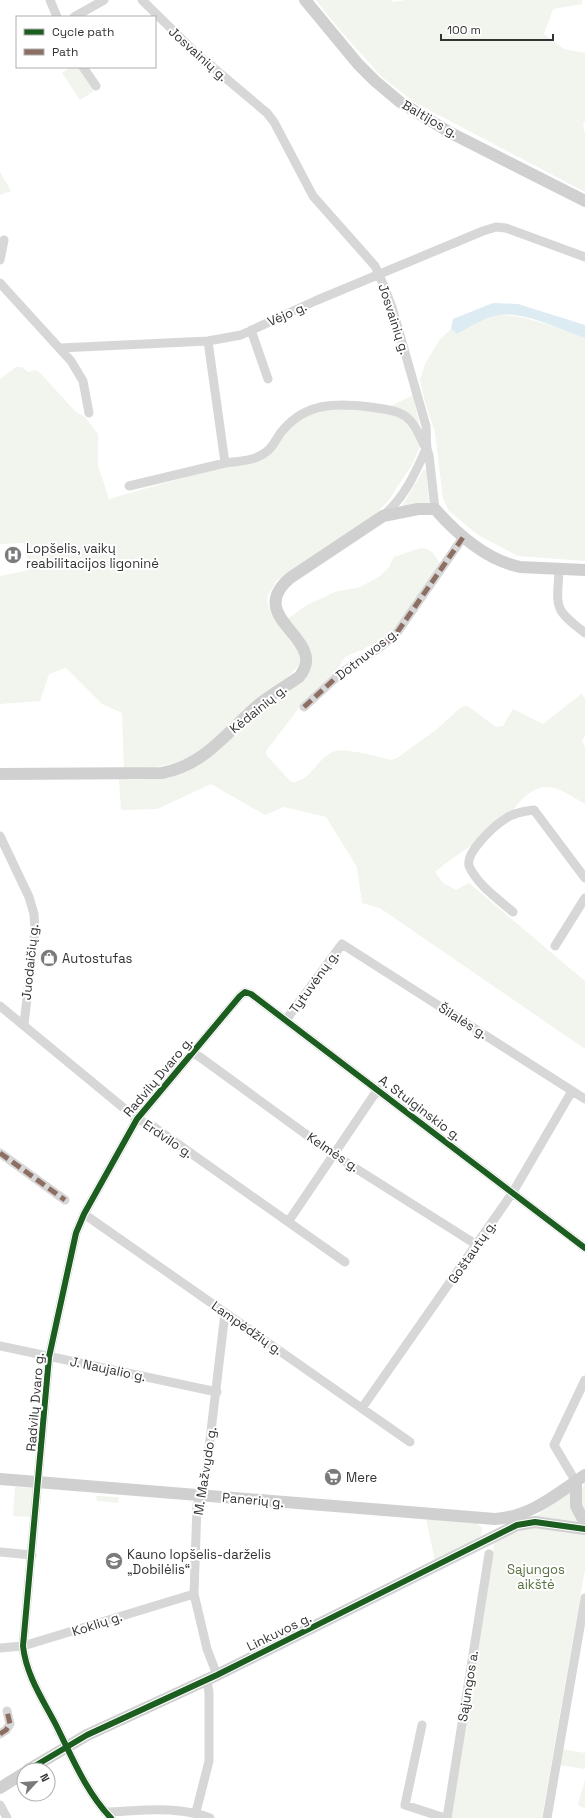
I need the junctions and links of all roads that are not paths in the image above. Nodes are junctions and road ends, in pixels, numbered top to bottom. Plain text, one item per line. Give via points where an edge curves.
1 (50, 0) edge
2 (104, 0) edge
3 (142, 0) edge
4 (305, 0) edge
5 (57, 16) edge
6 (76, 16) edge
7 (85, 68) edge
8 (96, 86) dead end
9 (585, 201) edge
10 (4, 240) dead end
11 (585, 257) edge
12 (0, 260) edge
13 (379, 274) junction
14 (0, 283) edge
15 (251, 330) junction
16 (208, 341) junction
17 (60, 348) junction
18 (268, 379) dead end
19 (89, 413) dead end
20 (426, 449) junction
21 (225, 463) junction
22 (129, 486) dead end
23 (435, 509) junction
24 (383, 516) junction
25 (464, 536) junction
26 (559, 570) junction
27 (585, 570) edge
28 (585, 633) edge
29 (304, 707) dead end
30 (0, 774) edge
31 (0, 836) edge
32 (585, 878) edge
33 (585, 898) edge
34 (513, 912) dead end
35 (342, 944) joint
36 (555, 946) dead end
37 (240, 996) joint
38 (0, 1006) edge
39 (286, 1020) junction
40 (24, 1024) junction
41 (193, 1052) junction
42 (378, 1089) junction
43 (572, 1091) junction
44 (585, 1099) edge
45 (137, 1119) junction
46 (0, 1153) edge
47 (333, 1154) junction
48 (513, 1192) junction
49 (66, 1200) dead end
50 (84, 1214) junction
51 (288, 1222) junction
52 (477, 1246) junction
53 (585, 1248) edge
54 (346, 1262) dead end
55 (225, 1313) junction
56 (0, 1346) edge
57 (49, 1357) junction
58 (585, 1380) edge
59 (217, 1392) junction
60 (362, 1408) junction
61 (410, 1442) dead end
62 (580, 1478) edge
63 (0, 1479) edge
64 (39, 1482) junction
65 (202, 1495) junction
66 (480, 1518) junction
67 (585, 1523) edge
68 (585, 1529) edge
69 (483, 1541) junction
70 (0, 1552) edge
71 (489, 1554) dead end
72 (32, 1556) junction
73 (194, 1594) junction
74 (585, 1598) edge
75 (23, 1646) junction
76 (0, 1648) edge
77 (212, 1677) junction
78 (7, 1711) dead end
79 (422, 1725) dead end
80 (0, 1734) edge
81 (66, 1747) junction
82 (41, 1762) edge
83 (16, 1778) edge
84 (0, 1788) edge
85 (0, 1805) edge
86 (196, 1812) junction
87 (108, 1815) edge
88 (7, 1818) edge
89 (210, 1818) edge
90 (446, 1818) edge
91 (547, 1818) edge

1 - 5 street
2 - 6 street
3 - 13 street, Josvainių g. via 197,54 267,113 313,196
4 - 9 street, Baltijos g. via 358,64 400,102 450,132
7 - 8 street
10 - 12 street
11 - 13 street, Vėjo g. via 506,228 496,227
13 - 15 street, Vėjo g.
13 - 20 street, Josvainių g. via 392,308 426,426
14 - 17 street
15 - 16 street, Vėjo g. via 241,335
15 - 18 street
16 - 17 street, Vėjo g.
16 - 21 street
17 - 19 street via 83,381
20 - 21 street via 414,425 403,413 332,404 314,409 291,422 282,430 267,452 249,460
20 - 23 street, Josvainių g. via 429,455
20 - 24 street via 398,501
21 - 22 street
23 - 24 street via 418,509
23 - 25 street
24 - 30 street, Kėdainių g. via 290,578 278,590 275,608 304,650 306,657 303,671 299,677 259,705 202,757 176,770 162,773
25 - 26 street via 485,552 510,565
25 - 29 street, Dotnuvos g. via 396,634 340,674
26 - 27 street
26 - 28 street via 559,607 563,615
31 - 40 street, Juodaičių g. via 29,897 34,914 35,930
32 - 34 street via 534,810 505,818 469,855 469,867 481,883
33 - 36 street
35 - 39 street, Tytuvėnų g.
35 - 43 street, Šilalės g.
37 - 39 street, A. Stulginskio g. via 245,992 251,994
37 - 41 street, Radvilų Dvaro g.
38 - 40 street, Erdvilo g.
39 - 42 street, A. Stulginskio g.
40 - 45 street, Erdvilo g.
41 - 45 street, Radvilų Dvaro g.
41 - 47 street, Kelmės g.
42 - 47 street
42 - 48 street, A. Stulginskio g.
43 - 44 street, Šilalės g.
43 - 48 street, Goštautų g.
45 - 50 street, Radvilų Dvaro g.
45 - 51 street, Erdvilo g. via 151,1125
46 - 49 street
47 - 51 street
47 - 52 street, Kelmės g.
48 - 52 street, Goštautų g.
48 - 53 street, A. Stulginskio g.
50 - 55 street, Lampėdžių g.
50 - 57 street, Radvilų Dvaro g. via 74,1241
51 - 54 street, Erdvilo g.
52 - 60 street, Goštautų g.
55 - 59 street, M. Mažvydo g.
55 - 60 street, Lampėdžių g.
56 - 57 street, J. Naujalio g.
57 - 59 street, J. Naujalio g.
57 - 64 street, Radvilų Dvaro g.
58 - 62 street via 554,1445
59 - 65 street, M. Mažvydo g.
60 - 61 street, Lampėdžių g.
62 - 66 street, Panerių g. via 525,1514 506,1519
62 - 67 street via 576,1506
63 - 64 street, Panerių g.
64 - 65 street, Panerių g.
64 - 72 street, Radvilų Dvaro g.
65 - 66 street, Panerių g.
65 - 73 street, M. Mažvydo g. via 197,1505
66 - 69 street via 485,1528
68 - 69 street, Linkuvos g. via 530,1522 517,1525
69 - 77 street, Linkuvos g.
70 - 72 street
71 - 90 street, Sąjungos a.
72 - 75 street, Radvilų Dvaro g.
73 - 75 street, Koklių g.
73 - 77 street, M. Mažvydo g.
74 - 91 street
75 - 76 street, Koklių g.
75 - 81 street, Radvilų Dvaro g. via 30,1674
77 - 81 street, Linkuvos g.
77 - 86 street, M. Mažvydo g. via 209,1693 209,1760
78 - 80 street via 10,1724
79 - 90 street via 405,1805
81 - 82 street, Linkuvos g.
81 - 87 street, Radvilų Dvaro g.
83 - 84 street
85 - 88 street
86 - 87 street via 179,1810
86 - 89 street

